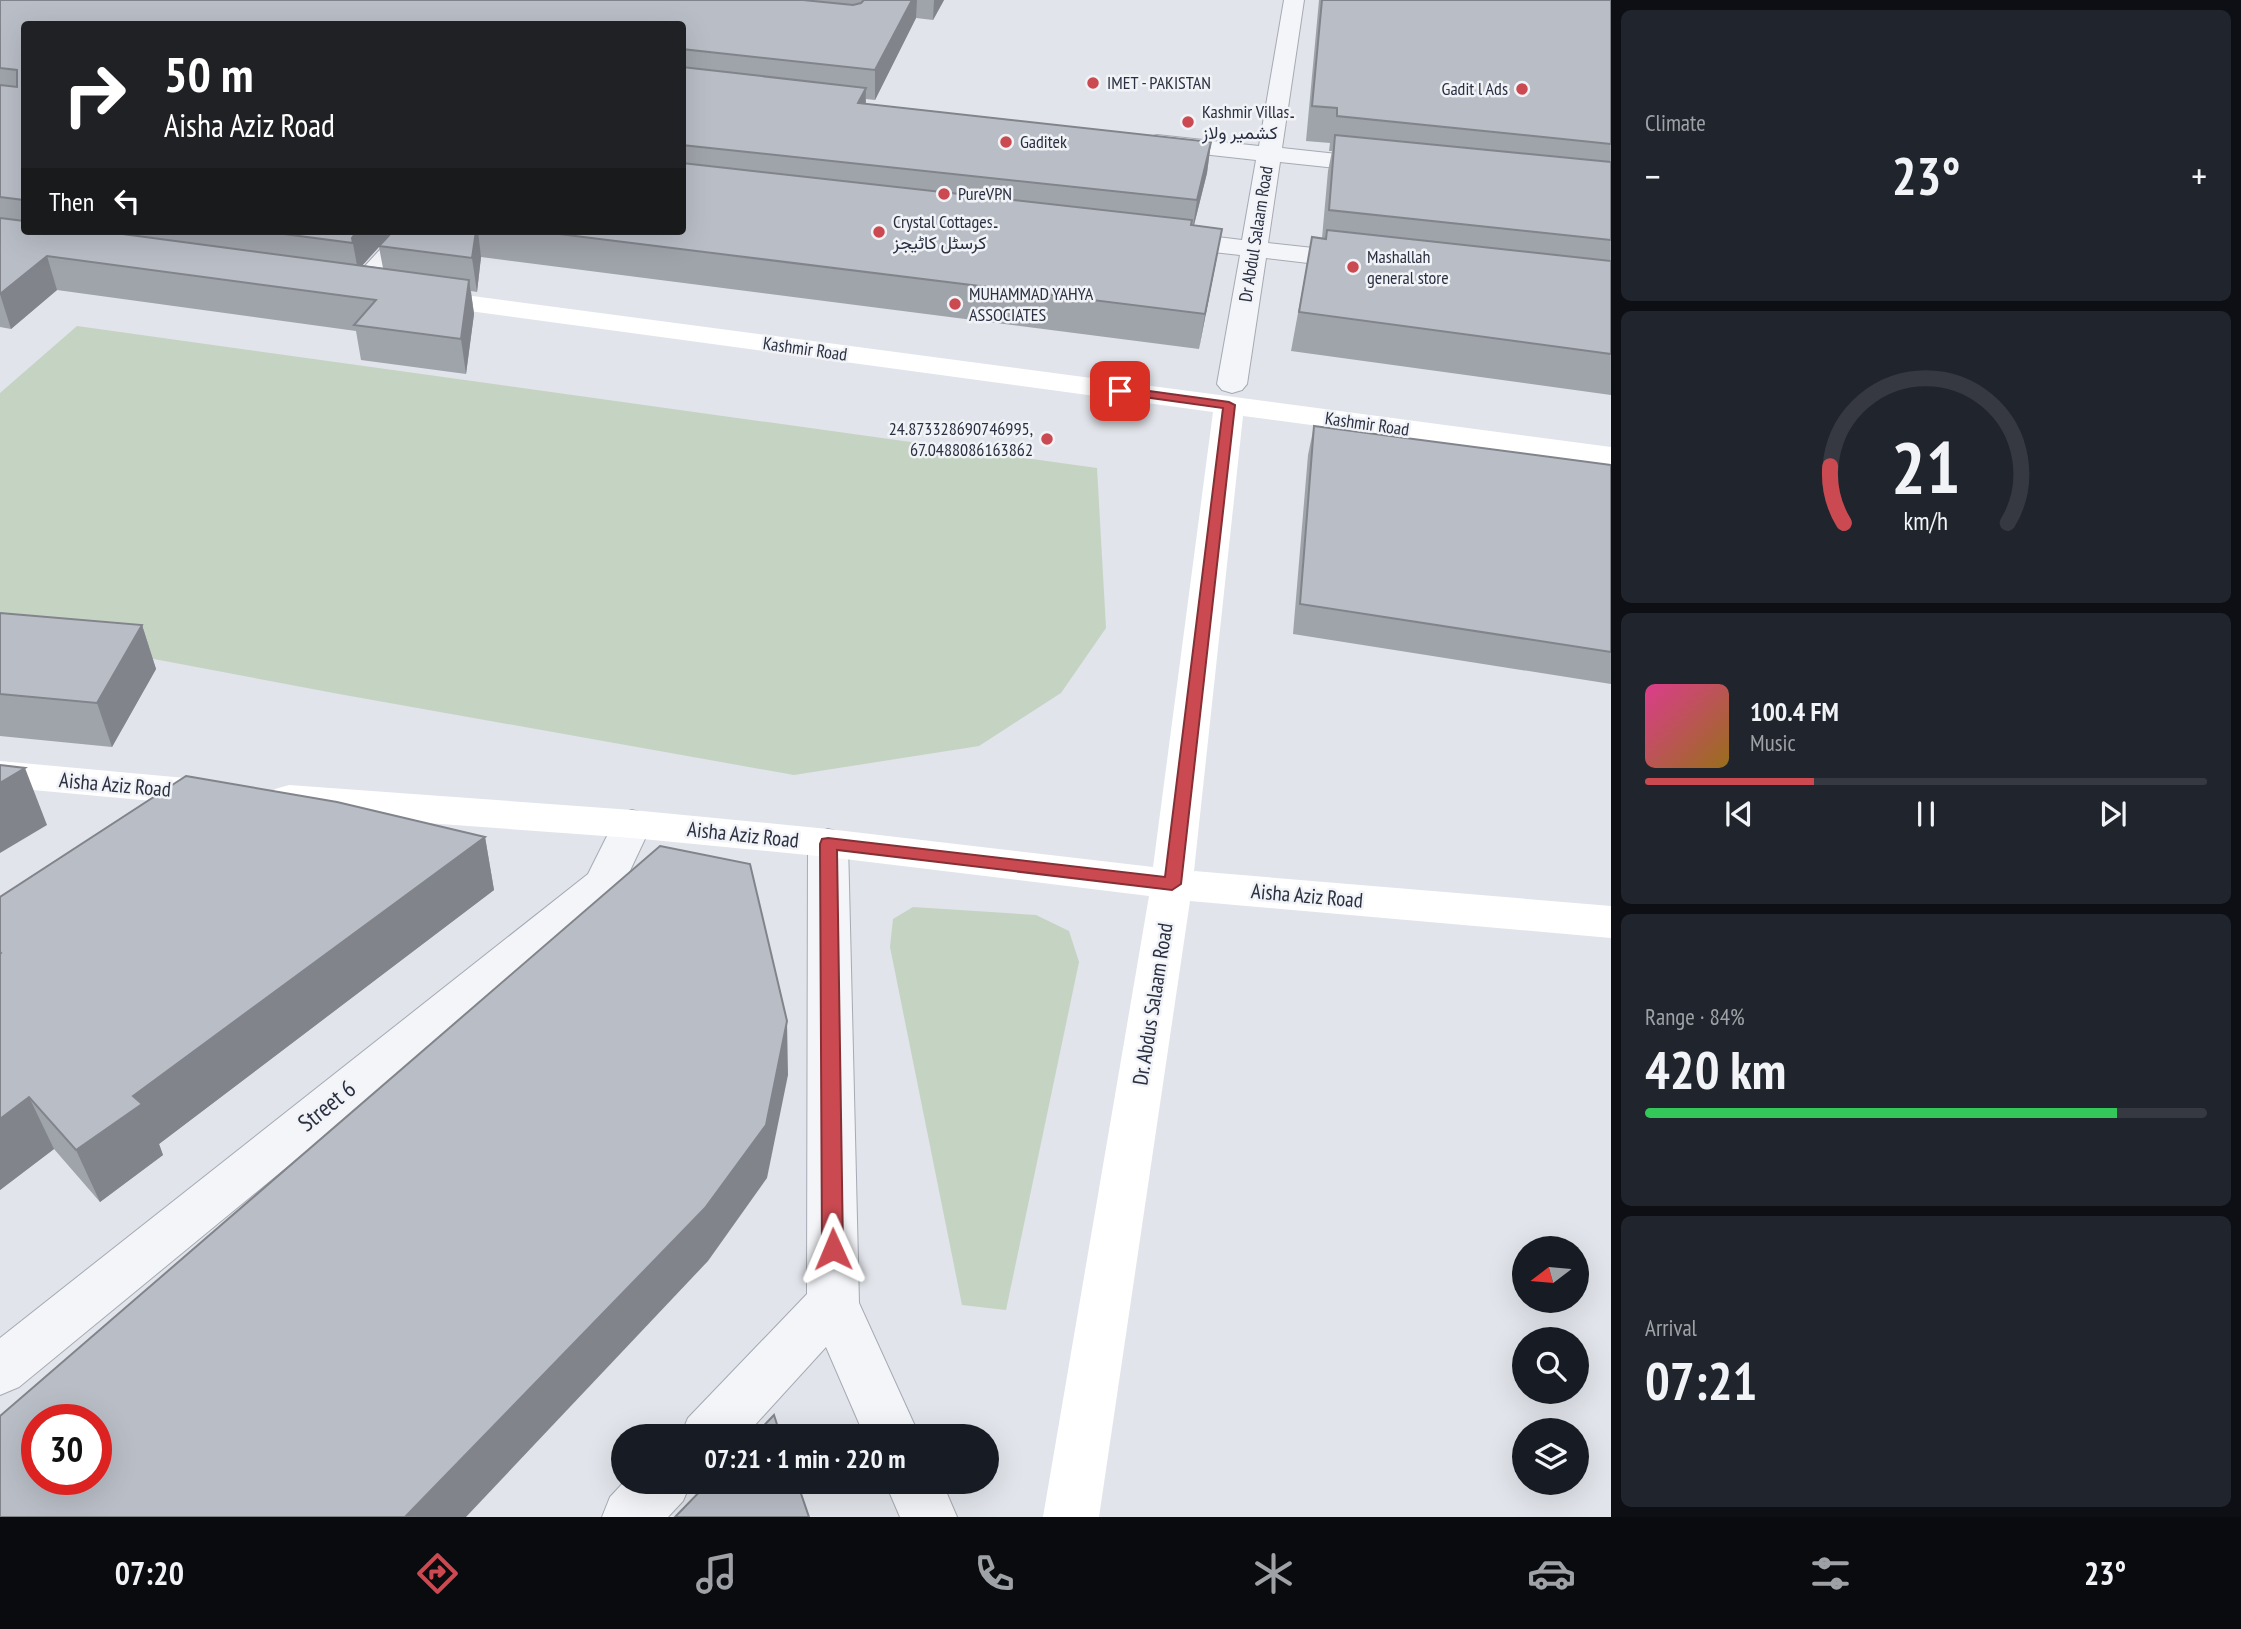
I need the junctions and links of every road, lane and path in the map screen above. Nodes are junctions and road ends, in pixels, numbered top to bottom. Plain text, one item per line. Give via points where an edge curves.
1 (1294, 0) edge
2 (1133, 139) edge
3 (1269, 155) junction
4 (1406, 169) edge
5 (406, 235) edge
6 (1141, 236) edge
7 (1253, 248) junction
8 (1377, 263) edge
9 (1231, 395) junction
10 (1611, 432) edge
11 (1611, 456) edge
12 (0, 774) edge
13 (632, 824) junction
14 (828, 844) junction
15 (1172, 884) junction
16 (1611, 922) edge
17 (833, 1303) junction
18 (0, 1370) edge
19 (718, 1424) edge
20 (887, 1424) edge
21 (652, 1494) edge
22 (918, 1494) edge
23 (630, 1517) edge
24 (929, 1517) edge
25 (1071, 1517) edge

1 - 3 street, Dr Abdul Salaam Road
2 - 3 street
3 - 4 street
3 - 7 street, Dr Abdul Salaam Road
5 - 9 street, Kashmir Road via 358,277
6 - 7 street
7 - 8 street
7 - 9 street, Dr Abdul Salaam Road
9 - 10 street, Kashmir Road
9 - 11 street, Kashmir Road
9 - 15 street, Dr. Abdus Salaam Road
12 - 13 street, Aisha Aziz Road via 150,806
13 - 14 street, Aisha Aziz Road
13 - 18 street, Street 6 via 604,883
14 - 15 street, Aisha Aziz Road
14 - 17 street
15 - 16 street, Aisha Aziz Road
15 - 25 street, Dr. Abdus Salaam Road
17 - 19 street
17 - 20 street
21 - 23 street
22 - 24 street

